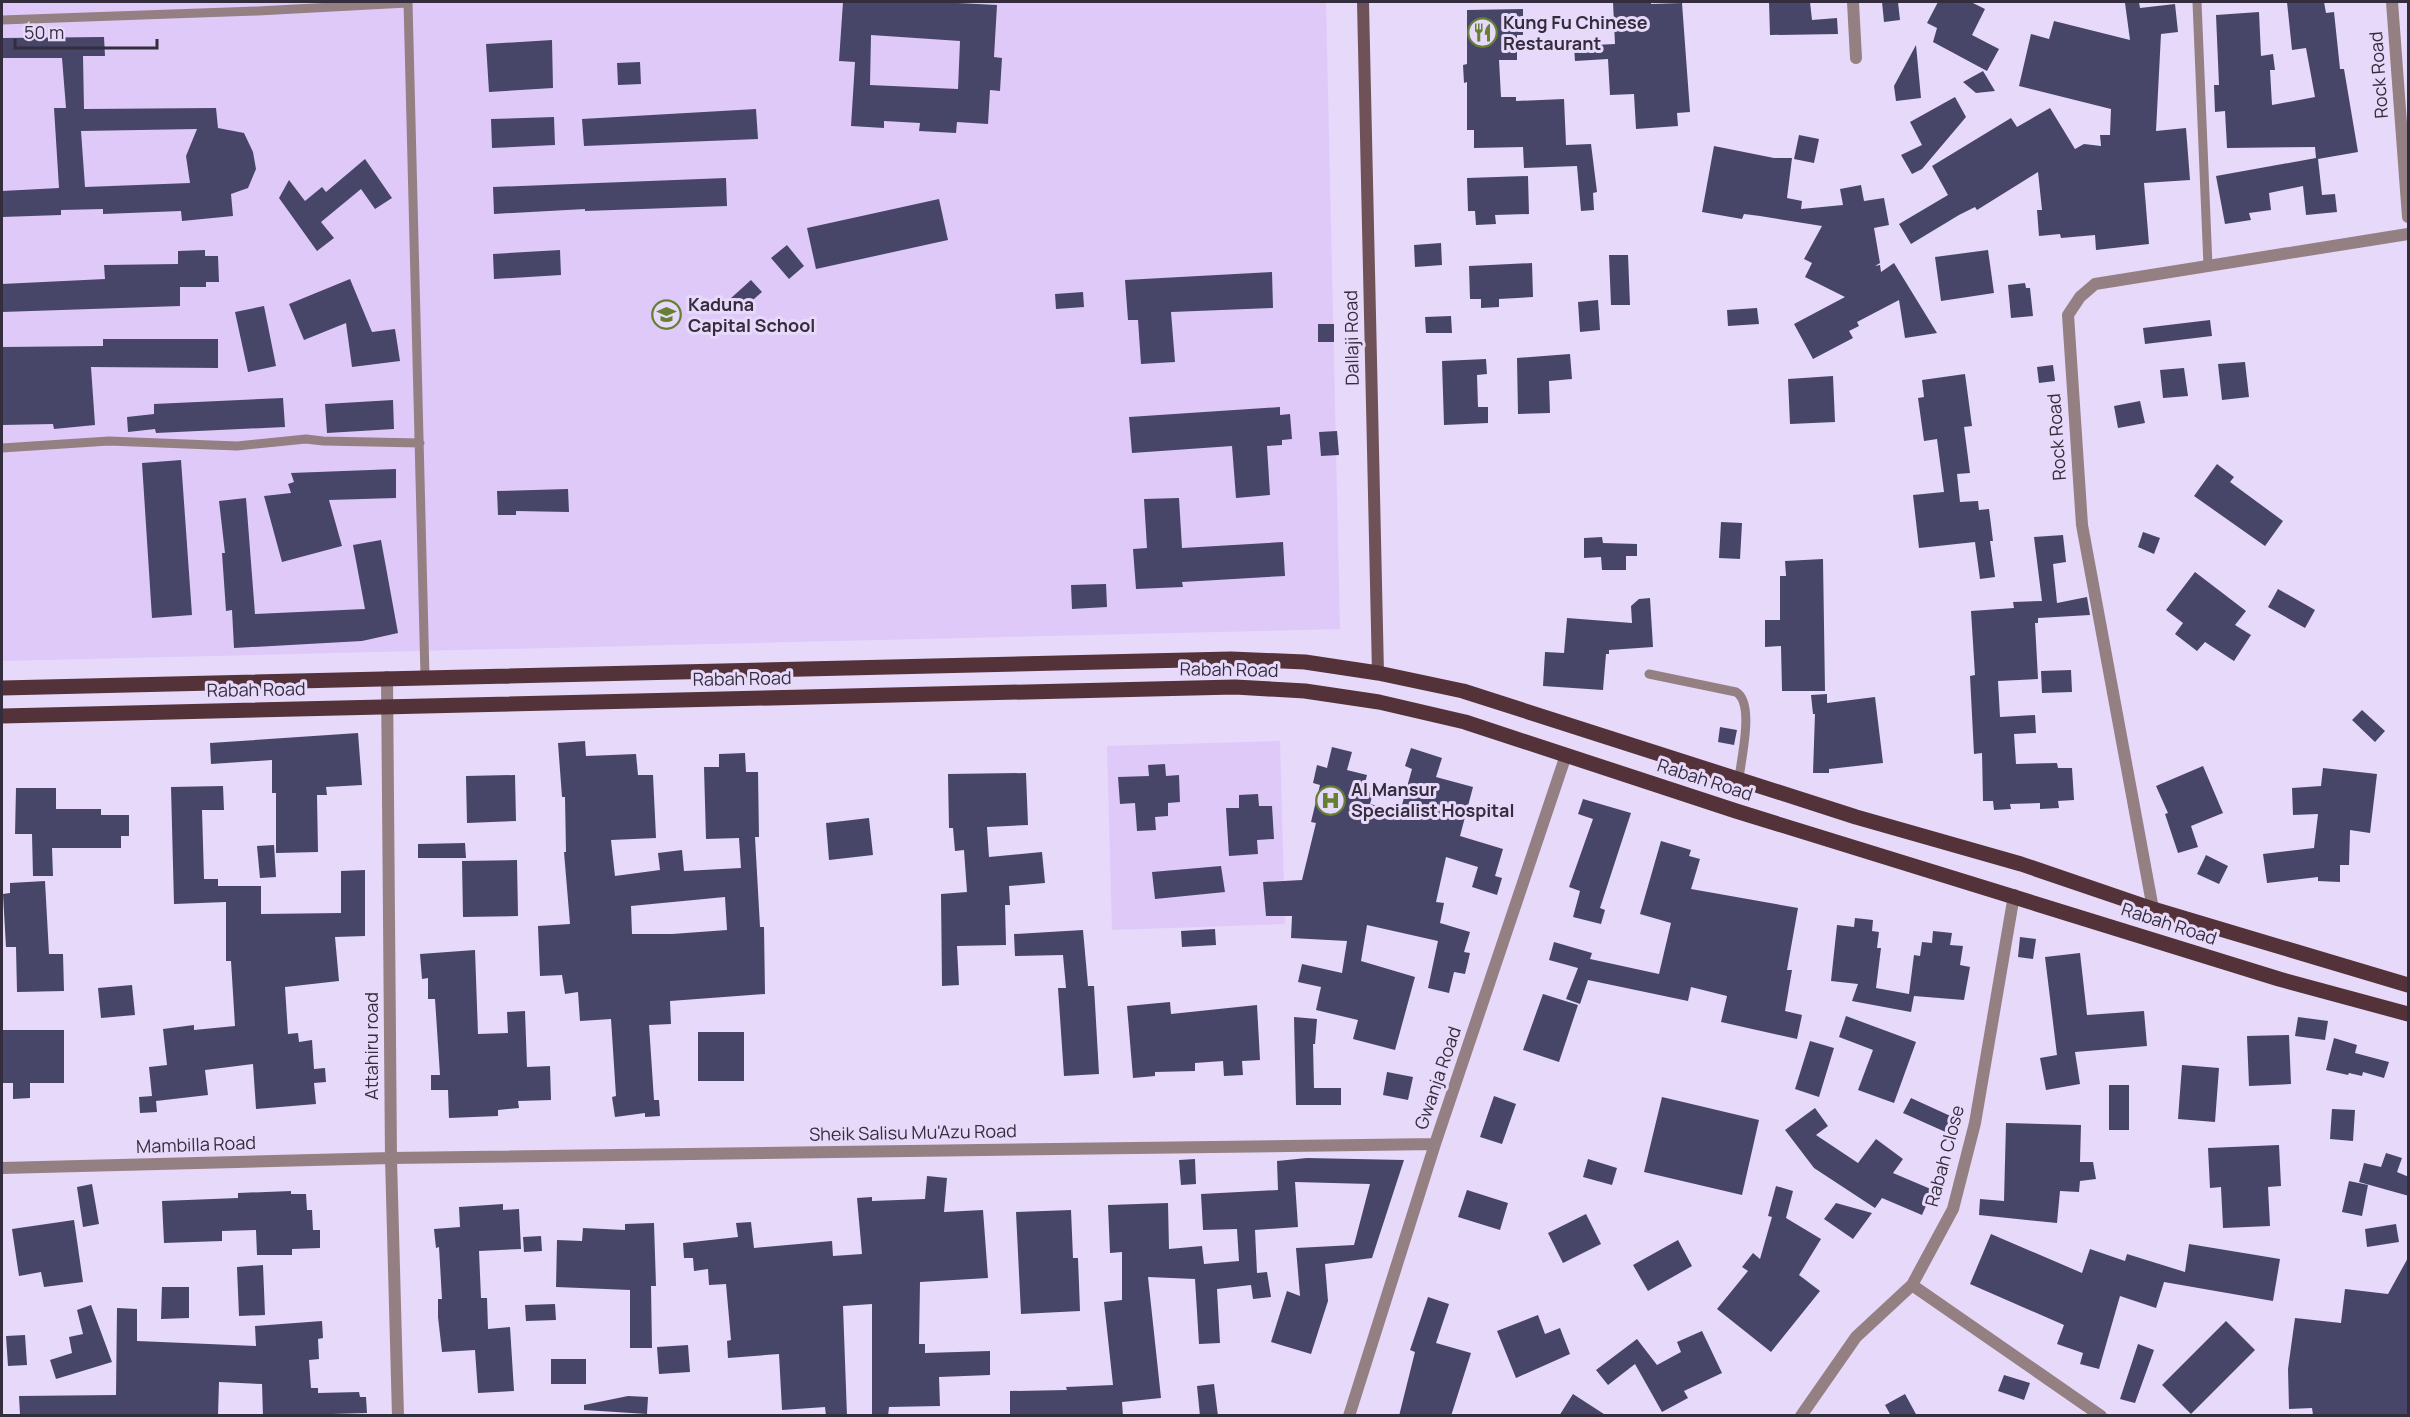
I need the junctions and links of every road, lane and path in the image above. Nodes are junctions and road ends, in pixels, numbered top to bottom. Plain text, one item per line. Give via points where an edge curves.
1 (408, 2) edge
2 (1363, 2) edge
3 (1853, 2) edge
4 (2197, 2) edge
5 (2392, 2) edge
6 (305, 5) edge
7 (259, 6) edge
8 (2, 20) edge
9 (1856, 58) dead end
10 (2409, 217) edge
11 (2409, 234) edge
12 (2208, 266) junction
13 (420, 443) junction
14 (2, 448) edge
15 (1378, 674) junction
16 (1649, 674) dead end
17 (425, 676) junction
18 (387, 677) junction
19 (2, 688) edge
20 (388, 707) junction
21 (2, 716) edge
22 (1566, 754) junction
23 (1739, 779) junction
24 (2014, 895) junction
25 (2153, 909) junction
26 (2409, 985) edge
27 (2409, 1014) edge
28 (1435, 1144) junction
29 (391, 1158) junction
30 (2, 1168) edge
31 (1912, 1285) junction
32 (398, 1416) edge
33 (1349, 1416) edge
34 (1801, 1416) edge
35 (2101, 1416) edge

1 - 6 lane
1 - 13 lane
2 - 15 street, Dallaji Road
3 - 9 street
4 - 12 lane
5 - 10 street, Rock Road
6 - 7 lane
7 - 8 lane
11 - 12 street, Rock Road
12 - 25 street, Rock Road via 2095,284 2068,315 2082,525
13 - 14 lane via 306,438 237,446 109,441
13 - 17 lane
15 - 17 main road, Rabah Road via 1305,662 1231,659
15 - 23 main road, Rabah Road via 1463,691
16 - 23 lane via 1742,695 1747,708
17 - 18 main road, Rabah Road
18 - 19 main road, Rabah Road
18 - 20 street, Attahiru road
20 - 21 main road, Rabah Road
20 - 22 main road, Rabah Road via 1235,687 1305,691 1378,702 1465,722
20 - 29 street, Attahiru road
22 - 24 main road, Rabah Road via 1736,811
22 - 28 street, Gwanja Road
23 - 25 main road, Rabah Road via 2020,864
24 - 27 main road, Rabah Road via 2279,979
24 - 31 street, Rabah Close via 1975,1123 1953,1209
25 - 26 main road, Rabah Road
28 - 29 street, Sheik Salisu Mu'Azu Road
28 - 33 street, Gwanja Road
29 - 30 street, Mambilla Road
29 - 32 street, Attahiru road
31 - 34 street, Rabah Close via 1856,1337
31 - 35 street

